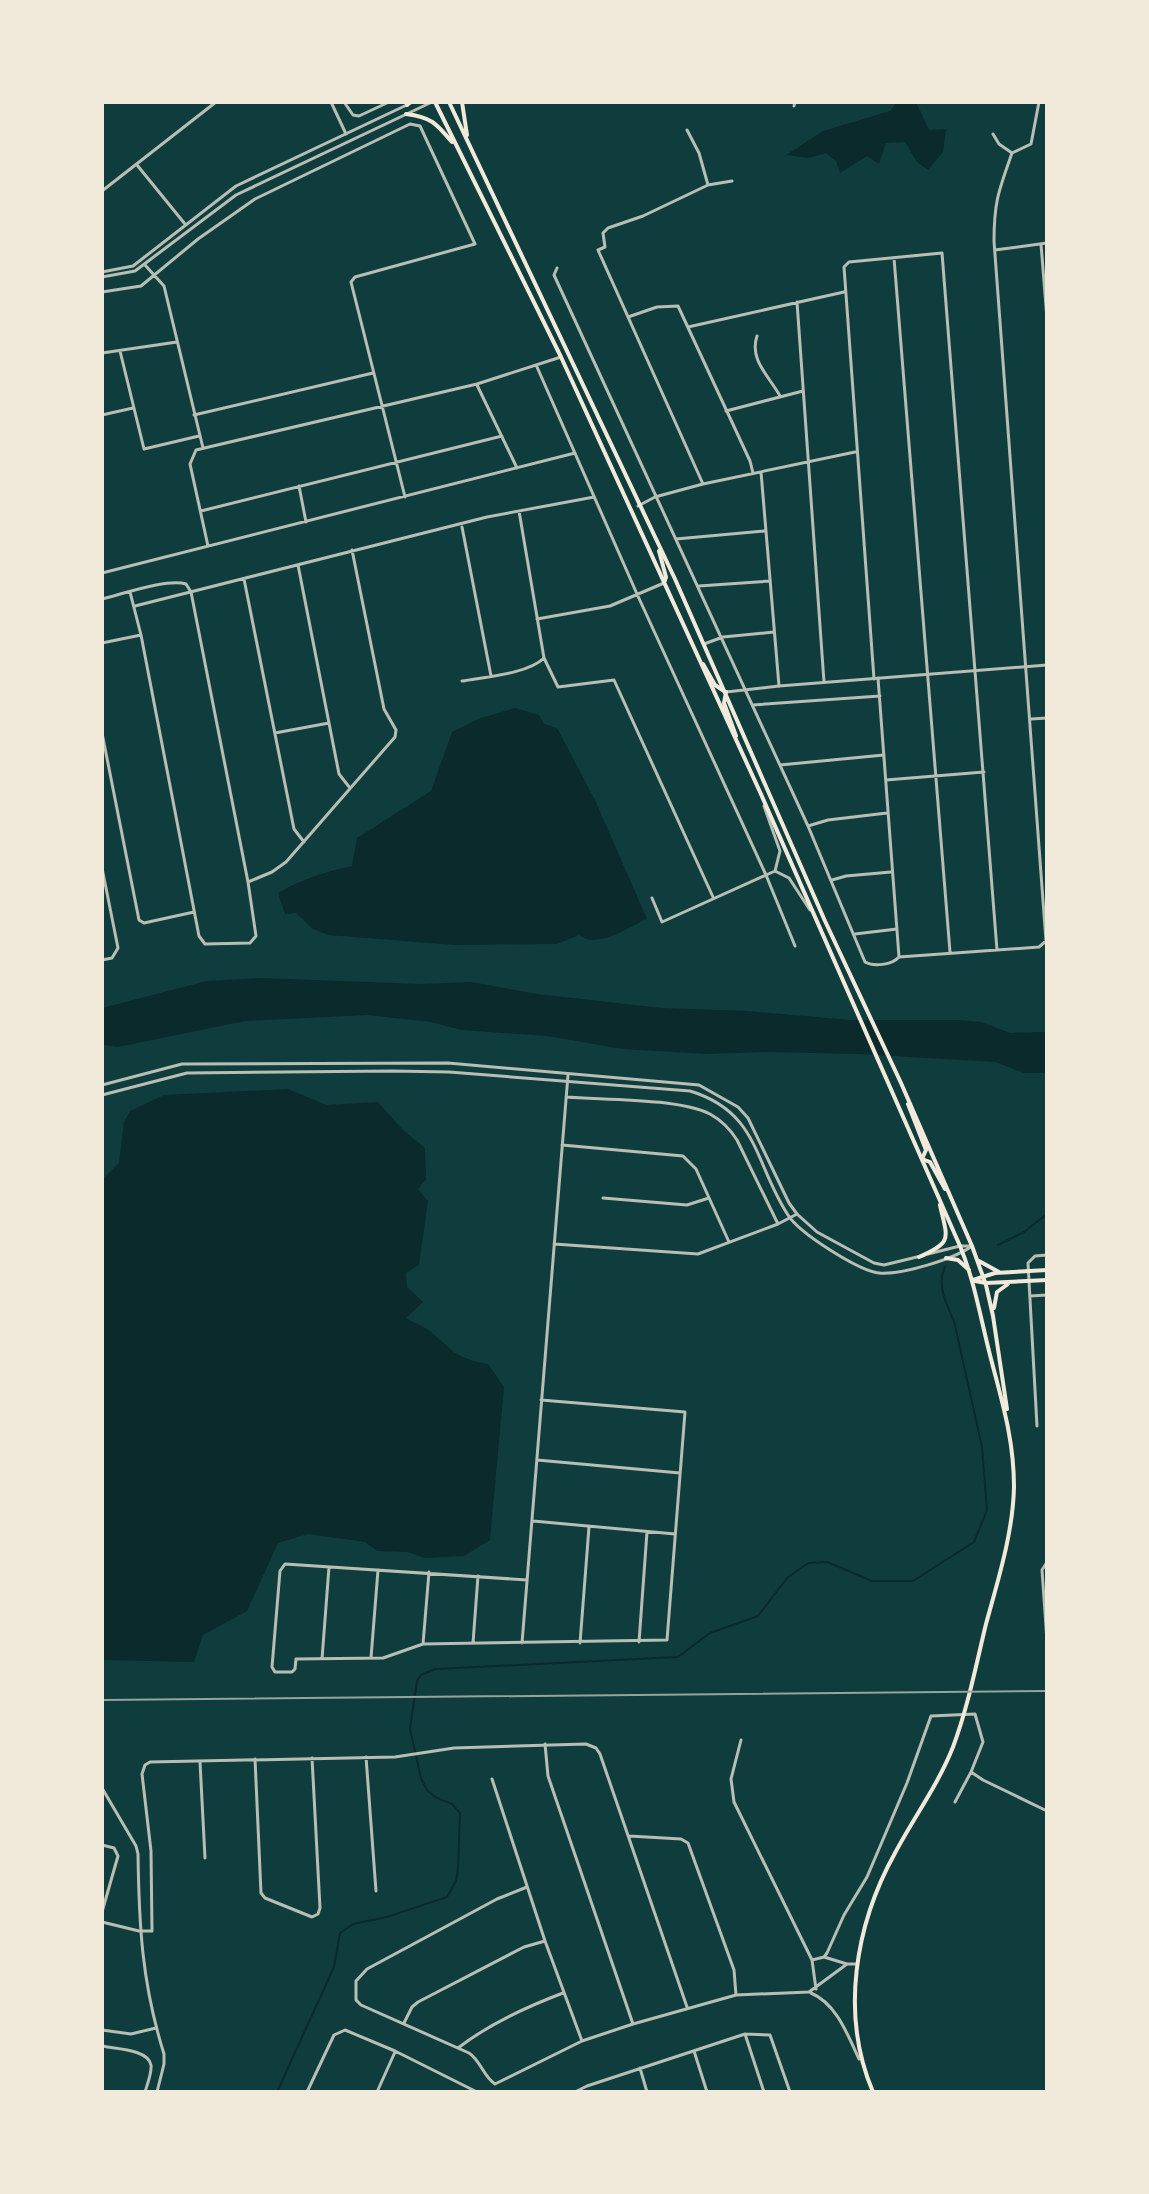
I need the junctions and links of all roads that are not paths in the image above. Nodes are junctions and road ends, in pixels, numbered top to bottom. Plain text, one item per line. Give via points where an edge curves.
1 (216, 102) edge
2 (331, 102) edge
3 (344, 102) edge
4 (389, 102) edge
5 (433, 102) edge
6 (449, 102) edge
7 (462, 102) edge
8 (1039, 102) edge
9 (410, 103) edge
10 (406, 114) junction
11 (687, 130) dead end
12 (346, 134) junction
13 (993, 134) dead end
14 (468, 141) junction
15 (457, 147) junction
16 (1012, 153) junction
17 (309, 159) junction
18 (136, 165) junction
19 (313, 170) junction
20 (732, 181) dead end
21 (708, 185) junction
22 (102, 191) edge
23 (185, 224) junction
24 (190, 228) junction
25 (198, 239) junction
26 (1047, 243) edge
27 (1041, 244) junction
28 (995, 250) junction
29 (150, 252) junction
30 (894, 258) junction
31 (145, 265) junction
32 (133, 266) junction
33 (557, 268) dead end
34 (102, 275) edge
35 (155, 275) junction
36 (102, 292) edge
37 (844, 292) junction
38 (797, 302) junction
39 (628, 317) junction
40 (1047, 319) edge
41 (688, 327) junction
42 (757, 336) dead end
43 (177, 342) junction
44 (120, 351) junction
45 (102, 353) edge
46 (561, 357) junction
47 (537, 367) junction
48 (373, 373) junction
49 (477, 384) junction
50 (803, 391) junction
51 (780, 396) junction
52 (133, 408) junction
53 (383, 408) junction
54 (725, 411) junction
55 (102, 415) edge
56 (194, 415) junction
57 (199, 436) junction
58 (502, 436) junction
59 (203, 448) junction
60 (857, 451) junction
61 (575, 453) junction
62 (396, 462) junction
63 (807, 462) junction
64 (517, 468) junction
65 (761, 472) junction
66 (753, 473) junction
67 (703, 484) junction
68 (299, 486) junction
69 (405, 497) junction
70 (594, 497) junction
71 (655, 497) junction
72 (638, 506) junction
73 (201, 511) junction
74 (519, 511) junction
75 (306, 522) junction
76 (462, 525) junction
77 (766, 531) junction
78 (676, 539) junction
79 (658, 545) junction
80 (208, 546) junction
81 (352, 550) junction
82 (298, 565) junction
83 (102, 573) edge
84 (244, 579) junction
85 (770, 581) junction
86 (664, 583) junction
87 (699, 586) junction
88 (130, 592) junction
89 (191, 592) junction
90 (637, 594) junction
91 (102, 599) edge
92 (135, 607) junction
93 (537, 619) junction
94 (774, 632) junction
95 (141, 635) junction
96 (723, 637) junction
97 (102, 643) edge
98 (704, 644) junction
99 (696, 652) junction
100 (544, 658) junction
101 (1047, 665) edge
102 (1024, 667) junction
103 (975, 671) junction
104 (929, 674) junction
105 (491, 676) junction
106 (876, 678) junction
107 (462, 681) dead end
108 (824, 682) junction
109 (779, 686) junction
110 (746, 689) junction
111 (726, 692) junction
112 (880, 696) junction
113 (753, 705) junction
114 (1047, 718) edge
115 (1029, 719) junction
116 (329, 723) junction
117 (102, 733) edge
118 (275, 733) junction
119 (741, 750) junction
120 (884, 755) junction
121 (780, 765) junction
122 (984, 772) junction
123 (937, 776) junction
124 (886, 780) junction
125 (350, 788) junction
126 (760, 792) junction
127 (888, 813) junction
128 (808, 826) junction
129 (304, 842) junction
130 (102, 868) edge
131 (775, 871) junction
132 (893, 871) junction
133 (766, 875) junction
134 (832, 880) junction
135 (248, 882) junction
136 (713, 897) junction
137 (652, 898) dead end
138 (1045, 901) edge
139 (810, 910) junction
140 (195, 912) junction
141 (897, 929) junction
142 (855, 934) junction
143 (795, 946) dead end
144 (997, 950) junction
145 (950, 954) junction
146 (899, 957) junction
147 (102, 960) edge
148 (568, 1075) junction
149 (568, 1082) junction
150 (901, 1083) junction
151 (102, 1085) edge
152 (102, 1095) edge
153 (566, 1097) junction
154 (562, 1145) junction
155 (922, 1159) junction
156 (938, 1195) junction
157 (951, 1196) junction
158 (603, 1198) dead end
159 (709, 1198) junction
160 (797, 1214) junction
161 (790, 1218) junction
162 (778, 1224) junction
163 (729, 1242) junction
164 (554, 1244) junction
165 (960, 1246) junction
166 (972, 1246) junction
167 (963, 1252) junction
168 (1047, 1255) edge
169 (919, 1257) junction
170 (946, 1258) junction
171 (977, 1259) junction
172 (907, 1260) junction
173 (909, 1268) junction
174 (1047, 1270) edge
175 (1028, 1271) junction
176 (971, 1272) junction
177 (1002, 1273) junction
178 (983, 1276) junction
179 (973, 1280) junction
180 (1047, 1280) edge
181 (1029, 1281) junction
182 (1019, 1282) junction
183 (986, 1283) junction
184 (1047, 1295) edge
185 (1030, 1296) junction
186 (993, 1316) junction
187 (541, 1400) junction
188 (1008, 1419) junction
189 (1037, 1426) dead end
190 (537, 1460) junction
191 (680, 1473) junction
192 (533, 1521) junction
193 (589, 1526) junction
194 (647, 1532) junction
195 (675, 1534) junction
196 (1047, 1562) edge
197 (329, 1565) junction
198 (378, 1569) junction
199 (429, 1572) junction
200 (478, 1576) junction
201 (527, 1580) junction
202 (1047, 1641) edge
203 (639, 1642) junction
204 (473, 1643) junction
205 (522, 1643) junction
206 (580, 1643) junction
207 (423, 1644) junction
208 (371, 1658) junction
209 (322, 1659) junction
210 (741, 1740) dead end
211 (545, 1744) junction
212 (366, 1757) junction
213 (312, 1758) junction
214 (255, 1759) junction
215 (200, 1760) junction
216 (971, 1772) junction
217 (492, 1779) dead end
218 (102, 1788) edge
219 (955, 1802) dead end
220 (1047, 1811) edge
221 (629, 1836) junction
222 (102, 1845) edge
223 (205, 1858) dead end
224 (527, 1887) junction
225 (376, 1891) dead end
226 (102, 1912) edge
227 (103, 1922) edge
228 (139, 1931) junction
229 (102, 1932) edge
230 (545, 1941) junction
231 (824, 1957) junction
232 (812, 1960) junction
233 (847, 1964) junction
234 (856, 1964) junction
235 (816, 1989) junction
236 (809, 1992) junction
237 (563, 1993) junction
238 (736, 1995) junction
239 (687, 2007) junction
240 (404, 2023) junction
241 (633, 2024) junction
242 (156, 2028) junction
243 (102, 2030) edge
244 (745, 2034) junction
245 (582, 2041) junction
246 (103, 2046) edge
247 (458, 2048) junction
248 (395, 2051) junction
249 (694, 2051) junction
250 (102, 2054) edge
251 (859, 2059) dead end
252 (640, 2068) junction
253 (587, 2086) junction
254 (145, 2092) edge
255 (157, 2092) edge
256 (307, 2092) edge
257 (377, 2092) edge
258 (477, 2092) edge
259 (575, 2092) edge
260 (589, 2092) edge
261 (647, 2092) edge
262 (707, 2092) edge
263 (764, 2092) edge
264 (790, 2092) edge
265 (873, 2092) edge

1 - 18 street
2 - 12 street
3 - 4 street via 359,116
5 - 10 street
5 - 15 main road
6 - 14 main road
7 - 14 main road
8 - 16 street via 1031,144
9 - 12 street
10 - 15 main road via 434,122
10 - 17 street
11 - 21 street
12 - 23 street via 236,186
13 - 16 street
14 - 72 main road
15 - 46 main road
16 - 28 street via 994,206
17 - 19 street
17 - 24 street via 236,195
18 - 22 street
18 - 23 street
19 - 25 street via 255,199
19 - 48 street via 410,124 420,126 475,244 352,278
20 - 21 street
21 - 39 street via 603,233 605,247 598,250
23 - 24 street
23 - 29 street
24 - 25 street
24 - 31 street
25 - 35 street
26 - 27 street
27 - 28 street
27 - 40 street
28 - 102 street
29 - 31 street
29 - 32 street
30 - 37 street via 849,262 844,267
30 - 103 street via 942,253
30 - 104 street
31 - 32 street
31 - 34 street via 126,274
31 - 35 street
32 - 34 street
33 - 71 street via 554,275
35 - 36 street via 141,286
35 - 43 street via 164,286
37 - 38 street
37 - 60 street
38 - 41 street
38 - 50 street
39 - 41 street via 678,306
39 - 67 street
41 - 54 street
42 - 51 street via 756,359
43 - 44 street
43 - 56 street
44 - 45 street
44 - 52 street
46 - 47 street
46 - 86 main road
47 - 49 street
47 - 61 street
48 - 53 street
48 - 56 street
49 - 53 street
49 - 58 street
50 - 51 street
50 - 63 street
51 - 54 street
52 - 55 street
52 - 57 street via 144,449
53 - 59 street
53 - 62 street
54 - 66 street
56 - 57 street
57 - 59 street
58 - 62 street
58 - 64 street
59 - 73 street via 196,450 190,464
60 - 63 street
60 - 106 street
61 - 64 street
61 - 70 street
62 - 68 street
62 - 69 street
63 - 65 street
63 - 108 street
64 - 69 street
65 - 66 street
65 - 77 street
66 - 67 street
67 - 71 street
68 - 73 street
68 - 75 street
69 - 75 street
70 - 74 street
70 - 90 street
71 - 72 street
71 - 78 street
72 - 79 main road
73 - 80 street
74 - 76 street
74 - 93 street
75 - 80 street
76 - 81 street
76 - 105 street
77 - 78 street
77 - 85 street
78 - 87 street
79 - 86 main road
79 - 98 main road
80 - 83 street
81 - 82 street
81 - 125 street via 384,709 396,730
82 - 84 street
82 - 116 street
84 - 89 street
84 - 118 street
85 - 87 street
85 - 94 street
86 - 90 street
86 - 99 main road
87 - 96 street
88 - 89 street via 177,582
88 - 91 street
88 - 92 street
89 - 92 street
89 - 135 street
90 - 93 street via 610,606
90 - 133 street
92 - 95 street
93 - 100 street
94 - 96 street
94 - 109 street
95 - 97 street
95 - 140 street
96 - 98 street
96 - 110 street
98 - 111 main road
99 - 111 main road via 715,685
99 - 119 main road
100 - 105 street via 527,668
100 - 136 street via 559,688 614,680
101 - 102 street
102 - 103 street
102 - 115 street
103 - 104 street
103 - 122 street
104 - 106 street
104 - 123 street
105 - 107 street
106 - 108 street
106 - 112 street
108 - 109 street
109 - 110 street
110 - 111 street
110 - 113 street
111 - 119 main road via 724,703
111 - 150 main road
112 - 113 street
112 - 120 street
113 - 121 street
114 - 115 street
115 - 138 street
116 - 118 street
116 - 125 street via 339,774
117 - 140 street via 139,920
118 - 129 street via 294,829
119 - 126 main road
120 - 121 street
120 - 124 street
121 - 128 street
122 - 123 street
122 - 144 street
123 - 124 street
123 - 145 street
124 - 127 street
125 - 129 street
126 - 131 street via 780,851
126 - 139 main road
127 - 128 street
127 - 132 street
128 - 134 street
129 - 135 street via 286,862
130 - 147 street via 118,948 112,958
131 - 133 street
131 - 139 street via 789,878
132 - 134 street
132 - 141 street
133 - 136 street
133 - 143 street
134 - 142 street
135 - 140 street via 256,936 250,943 205,944
136 - 137 street via 662,922
138 - 144 street via 1046,941 1039,947
139 - 155 main road
141 - 142 street
141 - 146 street
142 - 146 street via 865,962 892,963
144 - 145 street
145 - 146 street
148 - 149 street
148 - 151 street via 448,1063 187,1064
148 - 160 street via 699,1085 717,1093 748,1118
149 - 152 street via 449,1072 190,1073
149 - 153 street
149 - 161 street via 710,1097 738,1118
150 - 155 main road via 926,1150
150 - 157 main road
153 - 154 street
153 - 162 street via 669,1105 710,1114 737,1140
154 - 159 street via 683,1156 696,1169
154 - 164 street
155 - 156 main road
155 - 157 main road via 930,1162
156 - 165 main road
156 - 169 main road via 946,1239 940,1248
157 - 166 main road
158 - 159 street via 687,1205
159 - 163 street
160 - 161 street
160 - 172 street via 817,1232 874,1263
161 - 162 street
161 - 173 street via 810,1239 875,1273
162 - 163 street
163 - 164 street via 698,1254
164 - 187 street
165 - 166 street
165 - 167 main road
165 - 169 street
166 - 167 street
166 - 171 main road
167 - 170 street
167 - 176 main road
168 - 175 street via 1030,1258
169 - 172 street
170 - 173 street
170 - 176 main road via 958,1260
171 - 177 main road
171 - 178 main road
172 - 173 street
174 - 175 main road
175 - 177 main road
175 - 181 street
176 - 179 main road
177 - 178 main road
178 - 179 main road
178 - 183 main road
179 - 183 main road
179 - 188 main road
180 - 181 main road
181 - 182 main road
181 - 185 street
182 - 183 main road
182 - 186 main road via 997,1292
183 - 186 main road
184 - 185 street
185 - 189 street
186 - 188 main road
187 - 190 street
187 - 191 street via 685,1412
188 - 234 main road via 1012,1507 961,1721 939,1778 880,1882
190 - 191 street
190 - 192 street
191 - 195 street
192 - 193 street
192 - 201 street
193 - 194 street
193 - 206 street
194 - 195 street
194 - 203 street
195 - 203 street via 667,1639
196 - 202 street via 1042,1570
197 - 198 street
197 - 209 street
197 - 209 street via 290,1562 280,1571 272,1667 275,1672 292,1672 296,1659
198 - 199 street
198 - 208 street
199 - 200 street
199 - 207 street
200 - 201 street
200 - 204 street
201 - 205 street
203 - 206 street
204 - 205 street
204 - 207 street
205 - 206 street
207 - 208 street
208 - 209 street
210 - 232 street via 731,1779 734,1802
211 - 212 street
211 - 221 street via 596,1748
211 - 241 street via 548,1776
212 - 213 street
212 - 225 street
213 - 214 street
213 - 214 street via 318,1914 306,1917 261,1893
214 - 215 street
215 - 223 street
215 - 228 street via 145,1765 153,1927
216 - 219 street
216 - 220 street
216 - 231 street via 983,1742 975,1714 931,1716 867,1877
217 - 224 street
218 - 228 street via 136,1846
221 - 238 street via 681,1839 690,1846 734,1970
221 - 239 street
222 - 226 street via 114,1848 118,1856
224 - 230 street
224 - 240 street via 367,1969 356,1981 361,2005
227 - 228 street
227 - 229 street
228 - 242 street
230 - 237 street
230 - 240 street via 418,2002
231 - 232 street
231 - 233 street
232 - 235 street
233 - 234 street
233 - 235 street
234 - 265 main road via 858,2034
235 - 236 street
236 - 238 street
236 - 251 street via 835,2012
237 - 245 street
237 - 247 street via 476,2034
238 - 239 street
239 - 241 street
240 - 247 street
241 - 245 street
242 - 243 street via 131,2034
242 - 255 street via 164,2064
244 - 249 street
244 - 263 street
244 - 264 street via 770,2035
245 - 247 street via 495,2084 476,2058
246 - 250 street
246 - 254 street via 143,2055 151,2066
248 - 256 street via 339,2031
248 - 257 street
248 - 258 street
249 - 252 street
249 - 262 street
252 - 253 street
252 - 261 street
253 - 259 street
253 - 260 street

